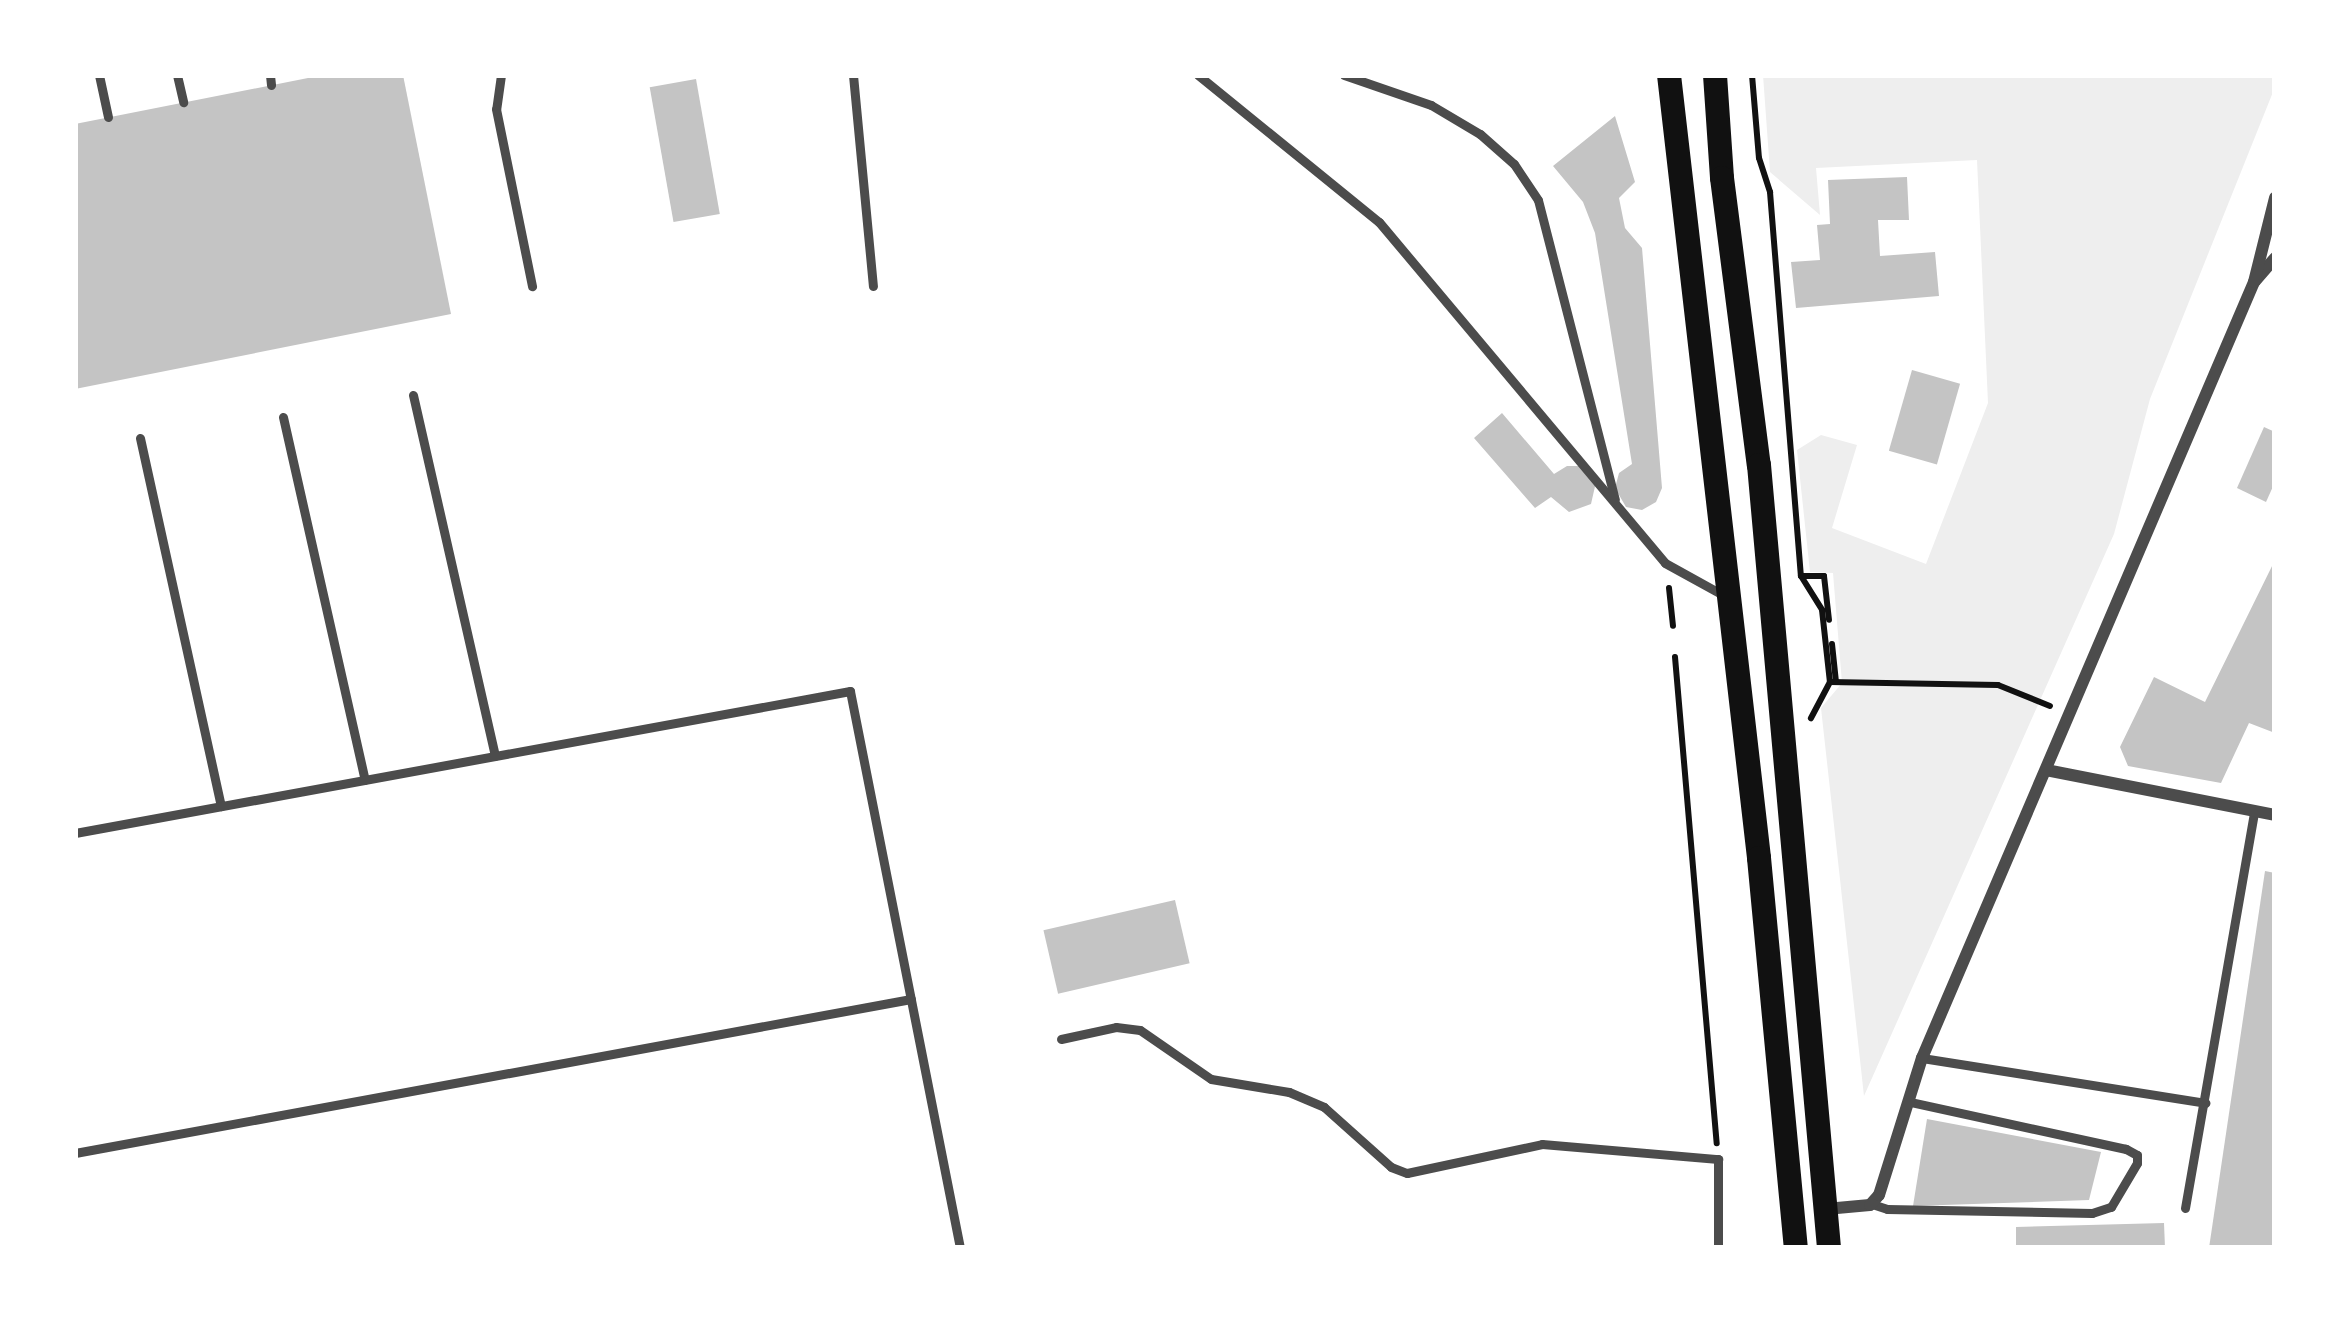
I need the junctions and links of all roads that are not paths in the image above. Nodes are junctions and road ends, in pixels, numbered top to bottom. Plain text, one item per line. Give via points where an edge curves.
1 (99, 75) edge
2 (177, 75) edge
3 (501, 75) edge
4 (853, 75) edge
5 (1198, 75) edge
6 (1344, 75) edge
7 (1669, 75) edge
8 (1715, 75) edge
9 (183, 102) dead end
10 (108, 117) dead end
11 (2275, 197) edge
12 (2275, 258) edge
13 (2254, 282) junction
14 (532, 286) dead end
15 (873, 286) dead end
16 (413, 395) dead end
17 (283, 417) dead end
18 (140, 438) dead end
19 (1618, 508) junction
20 (1726, 597) junction
21 (495, 756) junction
22 (2046, 770) junction
23 (365, 780) junction
24 (221, 806) junction
25 (2254, 812) junction
26 (2275, 815) edge
27 (75, 833) edge
28 (911, 999) junction
29 (1061, 1039) dead end
30 (1922, 1058) junction
31 (1911, 1102) junction
32 (2205, 1103) junction
33 (75, 1153) edge
34 (1872, 1204) junction
35 (2185, 1208) dead end
36 (1826, 1209) junction
37 (960, 1248) edge
38 (1718, 1248) edge
39 (1796, 1248) edge
40 (1829, 1248) edge

1 - 10 lane
2 - 9 lane
3 - 14 lane via 496,109
4 - 15 lane
5 - 19 lane via 1379,222
6 - 19 lane via 1431,105 1480,134 1538,200
7 - 20 main road
8 - 36 main road
11 - 13 street
12 - 13 street
13 - 22 street
16 - 21 lane
17 - 23 lane
18 - 24 lane
19 - 20 lane via 1665,563
20 - 39 main road
21 - 23 lane
21 - 28 lane via 850,691
22 - 25 street
22 - 30 street
23 - 24 lane
24 - 27 lane
25 - 26 street
25 - 32 lane
28 - 33 lane
28 - 37 lane
29 - 38 lane via 1140,1030 1211,1079 1288,1092 1324,1108 1407,1173 1542,1144 1718,1159
30 - 31 street
30 - 32 lane
31 - 34 street
31 - 34 lane via 2126,1149 2137,1163 2111,1207 2092,1213
32 - 35 lane
34 - 36 street
36 - 40 main road

